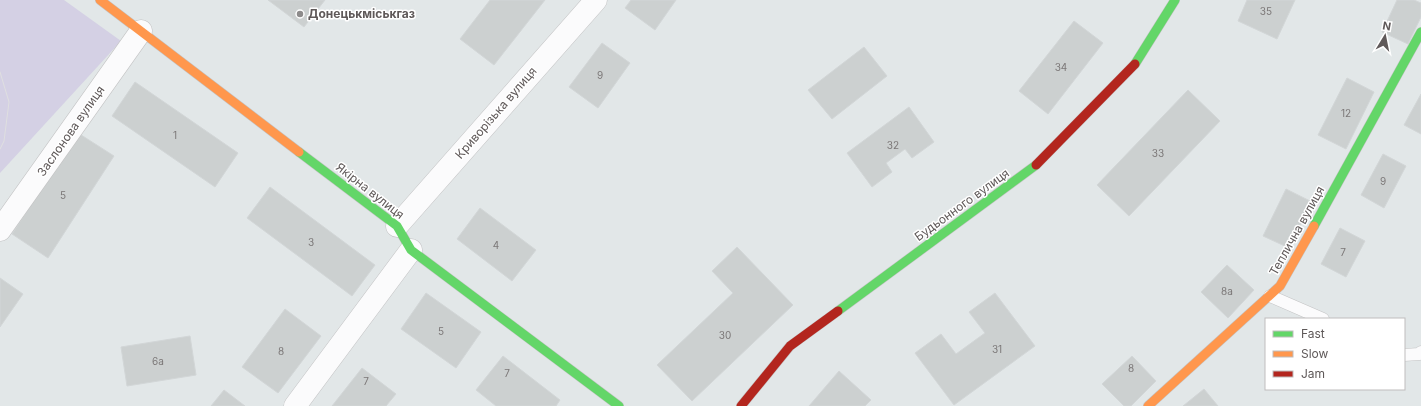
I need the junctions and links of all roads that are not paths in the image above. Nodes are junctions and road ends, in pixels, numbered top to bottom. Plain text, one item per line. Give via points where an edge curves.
1 (100, 0) edge
2 (596, 0) edge
3 (1175, 0) edge
4 (141, 31) junction
5 (1421, 32) edge
6 (397, 226) junction
7 (0, 230) edge
8 (411, 250) junction
9 (1270, 296) junction
10 (1321, 318) edge
11 (1421, 352) edge
12 (1405, 355) edge
13 (295, 406) edge
14 (619, 406) edge
15 (741, 406) edge
16 (1148, 406) edge

1 - 4 street, Якірна вулиця
2 - 6 street, Криворізька вулиця
3 - 15 street, Будьонного вулиця via 1134,66 1037,165 790,346
4 - 6 street, Якірна вулиця
4 - 7 street, Заслонова вулиця
5 - 9 street, Теплична вулиця via 1280,286
6 - 8 street, Якірна вулиця
8 - 13 street
8 - 14 street, Якірна вулиця
9 - 10 lane
9 - 16 street, Теплична вулиця
11 - 12 lane

